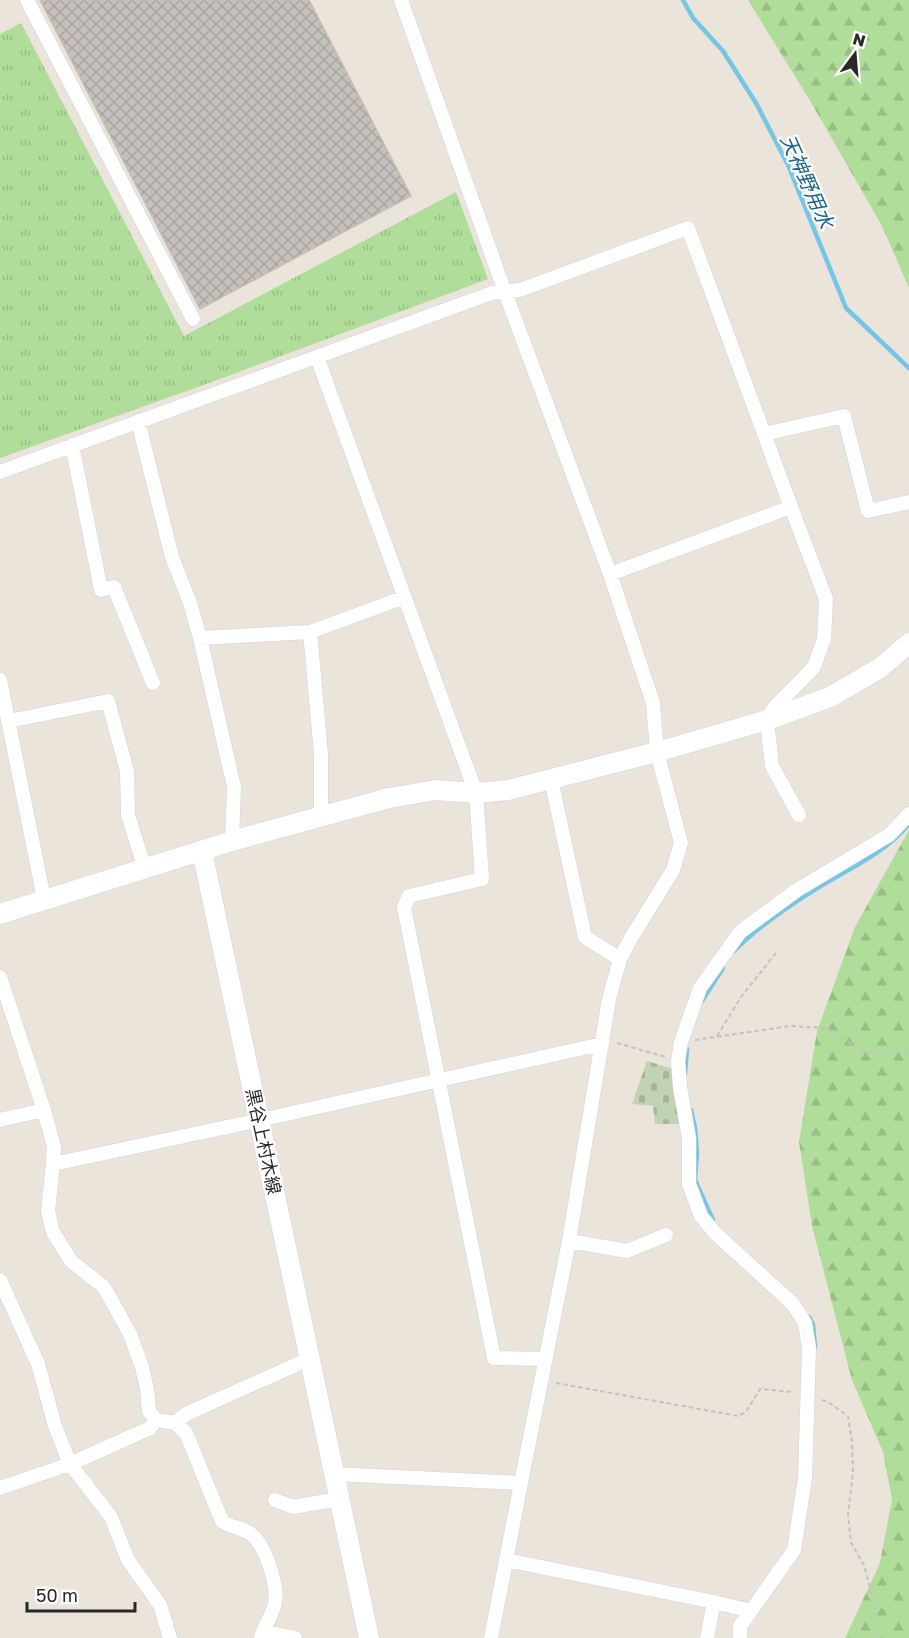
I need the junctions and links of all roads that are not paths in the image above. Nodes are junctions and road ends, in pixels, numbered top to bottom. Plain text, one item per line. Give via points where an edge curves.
1 (27, 0) edge
2 (401, 0) edge
3 (506, 291) junction
4 (193, 319) dead end
5 (317, 357) junction
6 (138, 421) junction
7 (764, 434) junction
8 (72, 445) junction
9 (0, 472) edge
10 (909, 502) edge
11 (791, 507) junction
12 (610, 573) junction
13 (405, 597) junction
14 (310, 632) junction
15 (201, 638) junction
16 (909, 643) edge
17 (0, 680) edge
18 (153, 683) dead end
19 (767, 720) junction
20 (9, 721) junction
21 (657, 752) junction
22 (551, 779) junction
23 (476, 793) junction
24 (909, 814) edge
25 (799, 815) dead end
26 (321, 816) junction
27 (232, 841) junction
28 (201, 851) junction
29 (145, 869) junction
30 (44, 899) junction
31 (0, 914) edge
32 (620, 959) junction
33 (0, 977) edge
34 (602, 1044) junction
35 (438, 1080) junction
36 (44, 1110) junction
37 (0, 1120) edge
38 (260, 1120) junction
39 (53, 1164) junction
40 (666, 1235) dead end
41 (569, 1241) junction
42 (0, 1280) edge
43 (309, 1359) junction
44 (545, 1359) junction
45 (156, 1420) junction
46 (175, 1423) junction
47 (70, 1464) junction
48 (0, 1472) edge
49 (334, 1474) junction
50 (521, 1483) junction
51 (3, 1487) edge
52 (339, 1499) junction
53 (275, 1500) dead end
54 (506, 1560) junction
55 (714, 1602) junction
56 (751, 1611) junction
57 (262, 1635) edge
58 (170, 1638) edge
59 (295, 1638) edge
60 (369, 1638) edge
61 (490, 1638) edge
62 (707, 1638) edge
63 (740, 1638) edge

1 - 4 street
2 - 3 street
3 - 5 street
3 - 7 street via 520,290 688,228
3 - 12 street
5 - 6 street
5 - 13 street
6 - 8 street
6 - 15 street via 172,557
7 - 10 street via 844,416 868,511
7 - 11 street
8 - 9 street
8 - 18 street via 101,590 114,586
11 - 12 street
11 - 19 street via 826,599 824,639 814,667
12 - 21 street via 653,704
13 - 14 street
13 - 23 street
14 - 15 street
14 - 26 street via 321,754
15 - 27 street via 234,787
16 - 19 main road via 880,668 830,697
17 - 20 street
19 - 21 main road
19 - 25 street via 772,766
20 - 29 street via 108,701 127,771 128,815
20 - 30 street
21 - 22 main road
21 - 32 street via 681,843 673,870
22 - 23 main road
22 - 32 street via 585,937
23 - 26 main road via 436,790
23 - 35 street via 482,879 409,896 404,907
24 - 56 street via 889,835 797,890 740,932 700,988 681,1042 678,1061 689,1138 689,1184 701,1216 793,1304 805,1323 809,1348 805,1478 794,1550
26 - 27 main road
27 - 28 main road
28 - 29 main road
28 - 38 main road, 黒谷上村木線
29 - 30 main road
30 - 31 main road
32 - 34 street
33 - 36 street
34 - 35 street
34 - 41 street
35 - 38 street
35 - 44 street via 494,1358
36 - 37 street
36 - 39 street via 54,1148
38 - 39 street
38 - 43 main road, 黒谷上村木線
39 - 45 street via 48,1211 53,1232 70,1261 104,1287 130,1334 142,1367 149,1411
40 - 41 street via 627,1251
41 - 44 street
42 - 47 street via 38,1364
43 - 46 street via 186,1414
43 - 49 main road, 黒谷上村木線
44 - 50 street
45 - 46 street
45 - 47 street via 150,1428
46 - 57 street via 192,1445 222,1521 251,1534 269,1563 275,1602
47 - 51 street
47 - 58 street via 111,1517 128,1560 160,1605
48 - 51 street
49 - 50 street
49 - 52 main road, 黒谷上村木線
50 - 54 street
52 - 53 street via 293,1507
52 - 60 main road, 黒谷上村木線
54 - 55 street
54 - 61 street
55 - 56 street
55 - 62 street
56 - 63 street via 740,1626
57 - 59 street

